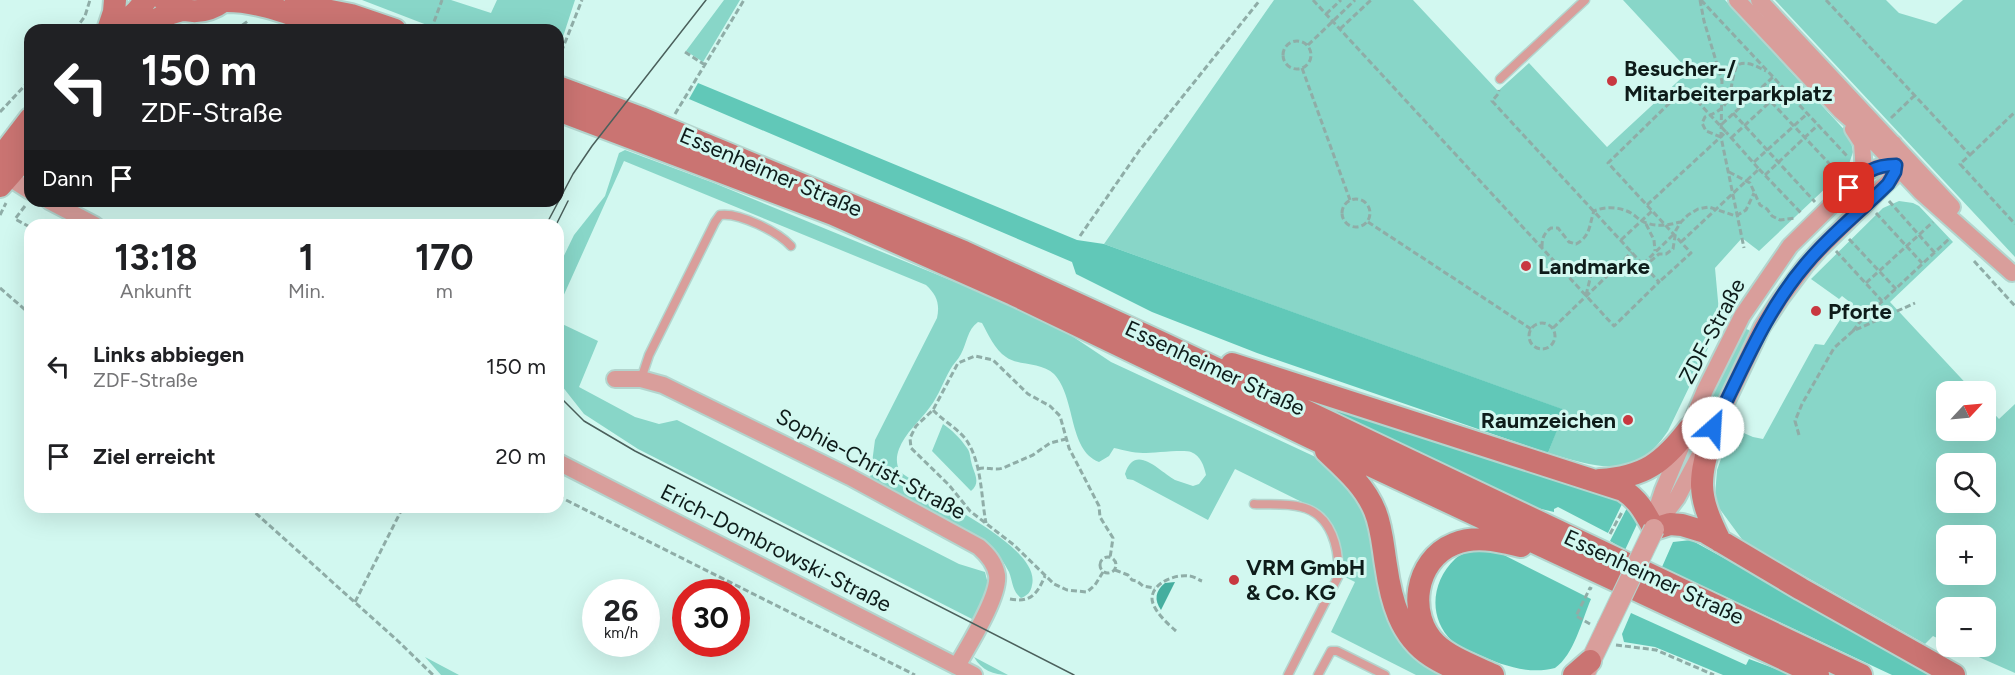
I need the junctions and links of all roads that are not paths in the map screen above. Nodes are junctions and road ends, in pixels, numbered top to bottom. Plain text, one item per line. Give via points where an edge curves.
1 (115, 0) edge
2 (146, 0) edge
3 (294, 0) edge
4 (326, 0) edge
5 (1586, 0) edge
6 (1737, 0) edge
7 (1760, 0) edge
8 (224, 1) edge
9 (173, 5) edge
10 (343, 22) edge
11 (110, 24) edge
12 (123, 24) edge
13 (150, 24) edge
14 (1500, 79) road end
15 (564, 89) edge
16 (1841, 111) junction
17 (564, 112) edge
18 (24, 131) edge
19 (1894, 144) junction
20 (24, 157) edge
21 (1896, 165) junction
22 (1858, 168) junction
23 (1915, 168) junction
24 (3, 174) edge
25 (24, 187) edge
26 (1921, 192) junction
27 (1885, 196) junction
28 (61, 207) edge
29 (84, 219) edge
30 (791, 246) dead end
31 (2013, 275) edge
32 (1742, 316) junction
33 (1762, 327) junction
34 (1162, 343) junction
35 (615, 379) dead end
36 (641, 379) junction
37 (1713, 428) junction
38 (1689, 429) junction
39 (1312, 438) junction
40 (564, 465) edge
41 (1593, 480) junction
42 (1254, 504) dead end
43 (1654, 529) junction
44 (1720, 540) junction
45 (1558, 553) junction
46 (957, 666) junction
47 (1583, 670) edge
48 (974, 675) edge
49 (1288, 675) edge
50 (1318, 675) edge
51 (1385, 675) edge
52 (1468, 675) edge
53 (1492, 675) edge
54 (1818, 675) edge
55 (1861, 675) edge
56 (1954, 675) edge

1 - 11 main road
2 - 12 main road
3 - 10 main road
4 - 10 street
5 - 14 lane
6 - 16 street
7 - 19 street
8 - 9 main road via 204,11
8 - 10 main road via 243,1
9 - 13 main road via 169,13
15 - 34 main road, Essenheimer Straße via 964,252
16 - 21 street
16 - 22 street via 1863,143
17 - 39 main road, Essenheimer Straße via 833,213 1013,294
18 - 24 main road
19 - 21 street
19 - 23 street
20 - 24 main road
21 - 22 street, ZDF-Straße
21 - 23 street, ZDF-Straße
21 - 26 street
21 - 27 street, ZDF-Straße
22 - 32 street, ZDF-Straße via 1790,246
23 - 31 street
24 - 25 street
26 - 27 street via 1900,188
26 - 31 street
27 - 33 street, ZDF-Straße via 1805,266
28 - 29 street
30 - 36 lane via 776,233 729,213 720,215 649,355
32 - 33 lane
32 - 38 street, ZDF-Straße
33 - 37 street, ZDF-Straße
34 - 41 main road
34 - 55 main road, Essenheimer Straße
35 - 36 street, Sophie-Christ-Straße
36 - 46 street, Sophie-Christ-Straße via 663,385 769,436 985,552 997,576 996,591
37 - 43 street, ZDF-Straße via 1677,498
37 - 44 main road via 1701,471 1701,488
38 - 41 main road via 1674,449 1652,467 1629,476
38 - 43 street, ZDF-Straße via 1659,501
39 - 45 main road, Essenheimer Straße
39 - 52 main road via 1361,486 1375,510 1392,597 1406,630 1431,656
40 - 46 street, Erich-Dombrowski-Straße
41 - 43 main road via 1630,494
42 - 49 lane via 1302,507 1312,512 1331,531 1339,563 1338,577
43 - 44 main road via 1682,525
43 - 47 street, bridge
44 - 56 main road
45 - 53 main road via 1497,540 1467,540 1452,544 1437,555 1422,577 1418,606 1427,634 1451,655
45 - 54 main road, Essenheimer Straße
46 - 48 street, Erich-Dombrowski-Straße
50 - 51 lane via 1330,651

